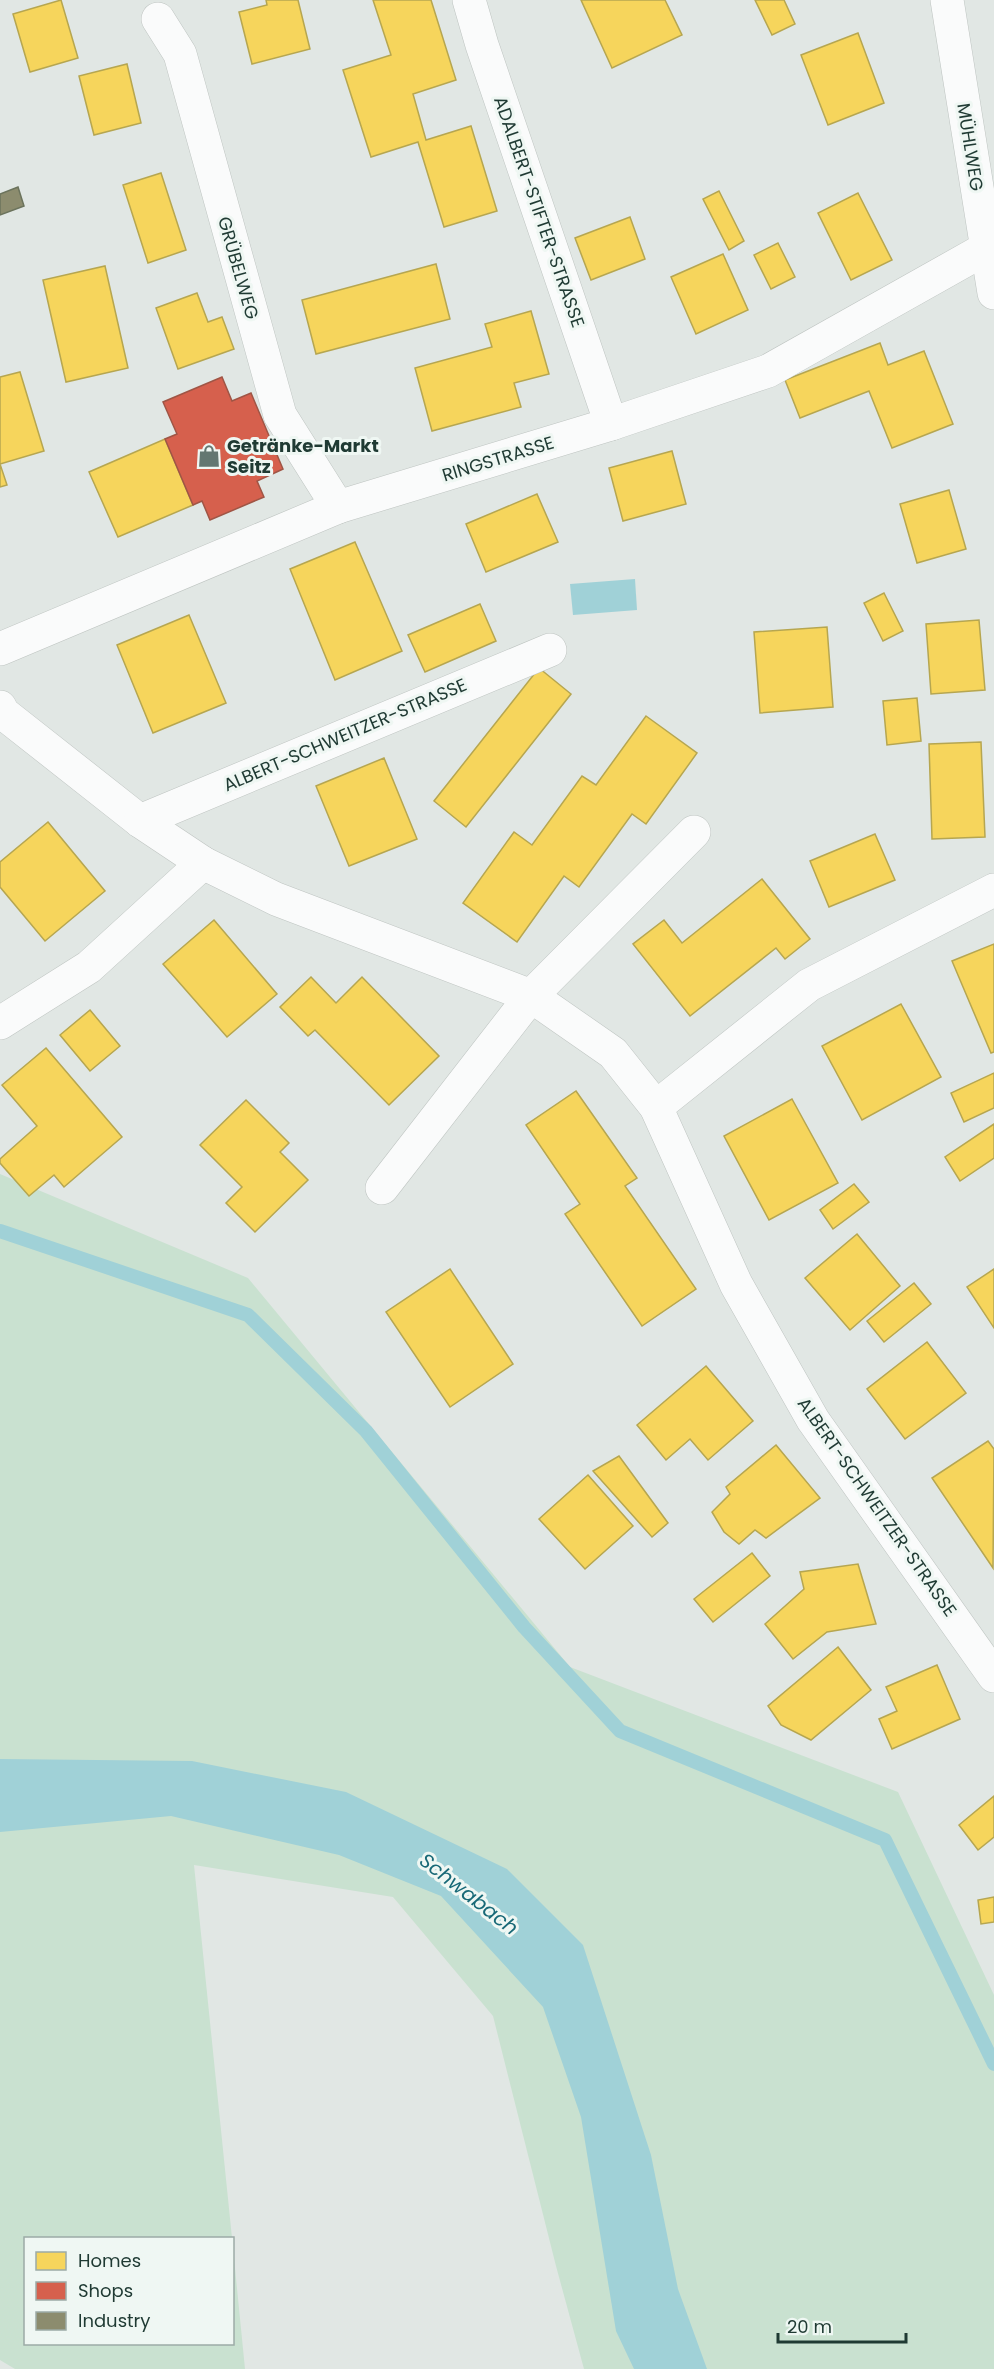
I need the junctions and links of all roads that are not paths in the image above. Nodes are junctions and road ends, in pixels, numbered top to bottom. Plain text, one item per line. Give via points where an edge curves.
1 (469, 0) edge
2 (947, 0) edge
3 (158, 20) dead end
4 (990, 246) edge
5 (994, 293) edge
6 (611, 424) junction
7 (338, 507) junction
8 (0, 649) edge
9 (550, 650) dead end
10 (0, 707) edge
11 (140, 820) junction
12 (694, 832) dead end
13 (203, 863) junction
14 (994, 890) edge
15 (531, 996) junction
16 (0, 1023) edge
17 (657, 1107) junction
18 (382, 1188) dead end
19 (994, 1676) edge

1 - 6 street, ADALBERT-STIFTER-STRASSE
2 - 4 street, MÜHLWEG
3 - 7 street, GRÜBELWEG via 180,54 280,415
4 - 5 street, MÜHLWEG
4 - 6 street, RINGSTRASSE via 768,370
6 - 7 street, RINGSTRASSE
7 - 8 street, RINGSTRASSE
9 - 11 street, ALBERT-SCHWEITZER-STRASSE
10 - 11 street, ALBERT-SCHWEITZER-STRASSE
11 - 13 street, ALBERT-SCHWEITZER-STRASSE
12 - 15 street
13 - 15 street, ALBERT-SCHWEITZER-STRASSE via 276,899
13 - 16 street via 89,968
14 - 17 street via 810,985
15 - 17 street, ALBERT-SCHWEITZER-STRASSE via 613,1053
15 - 18 street
17 - 19 street, ALBERT-SCHWEITZER-STRASSE via 736,1284 813,1420

